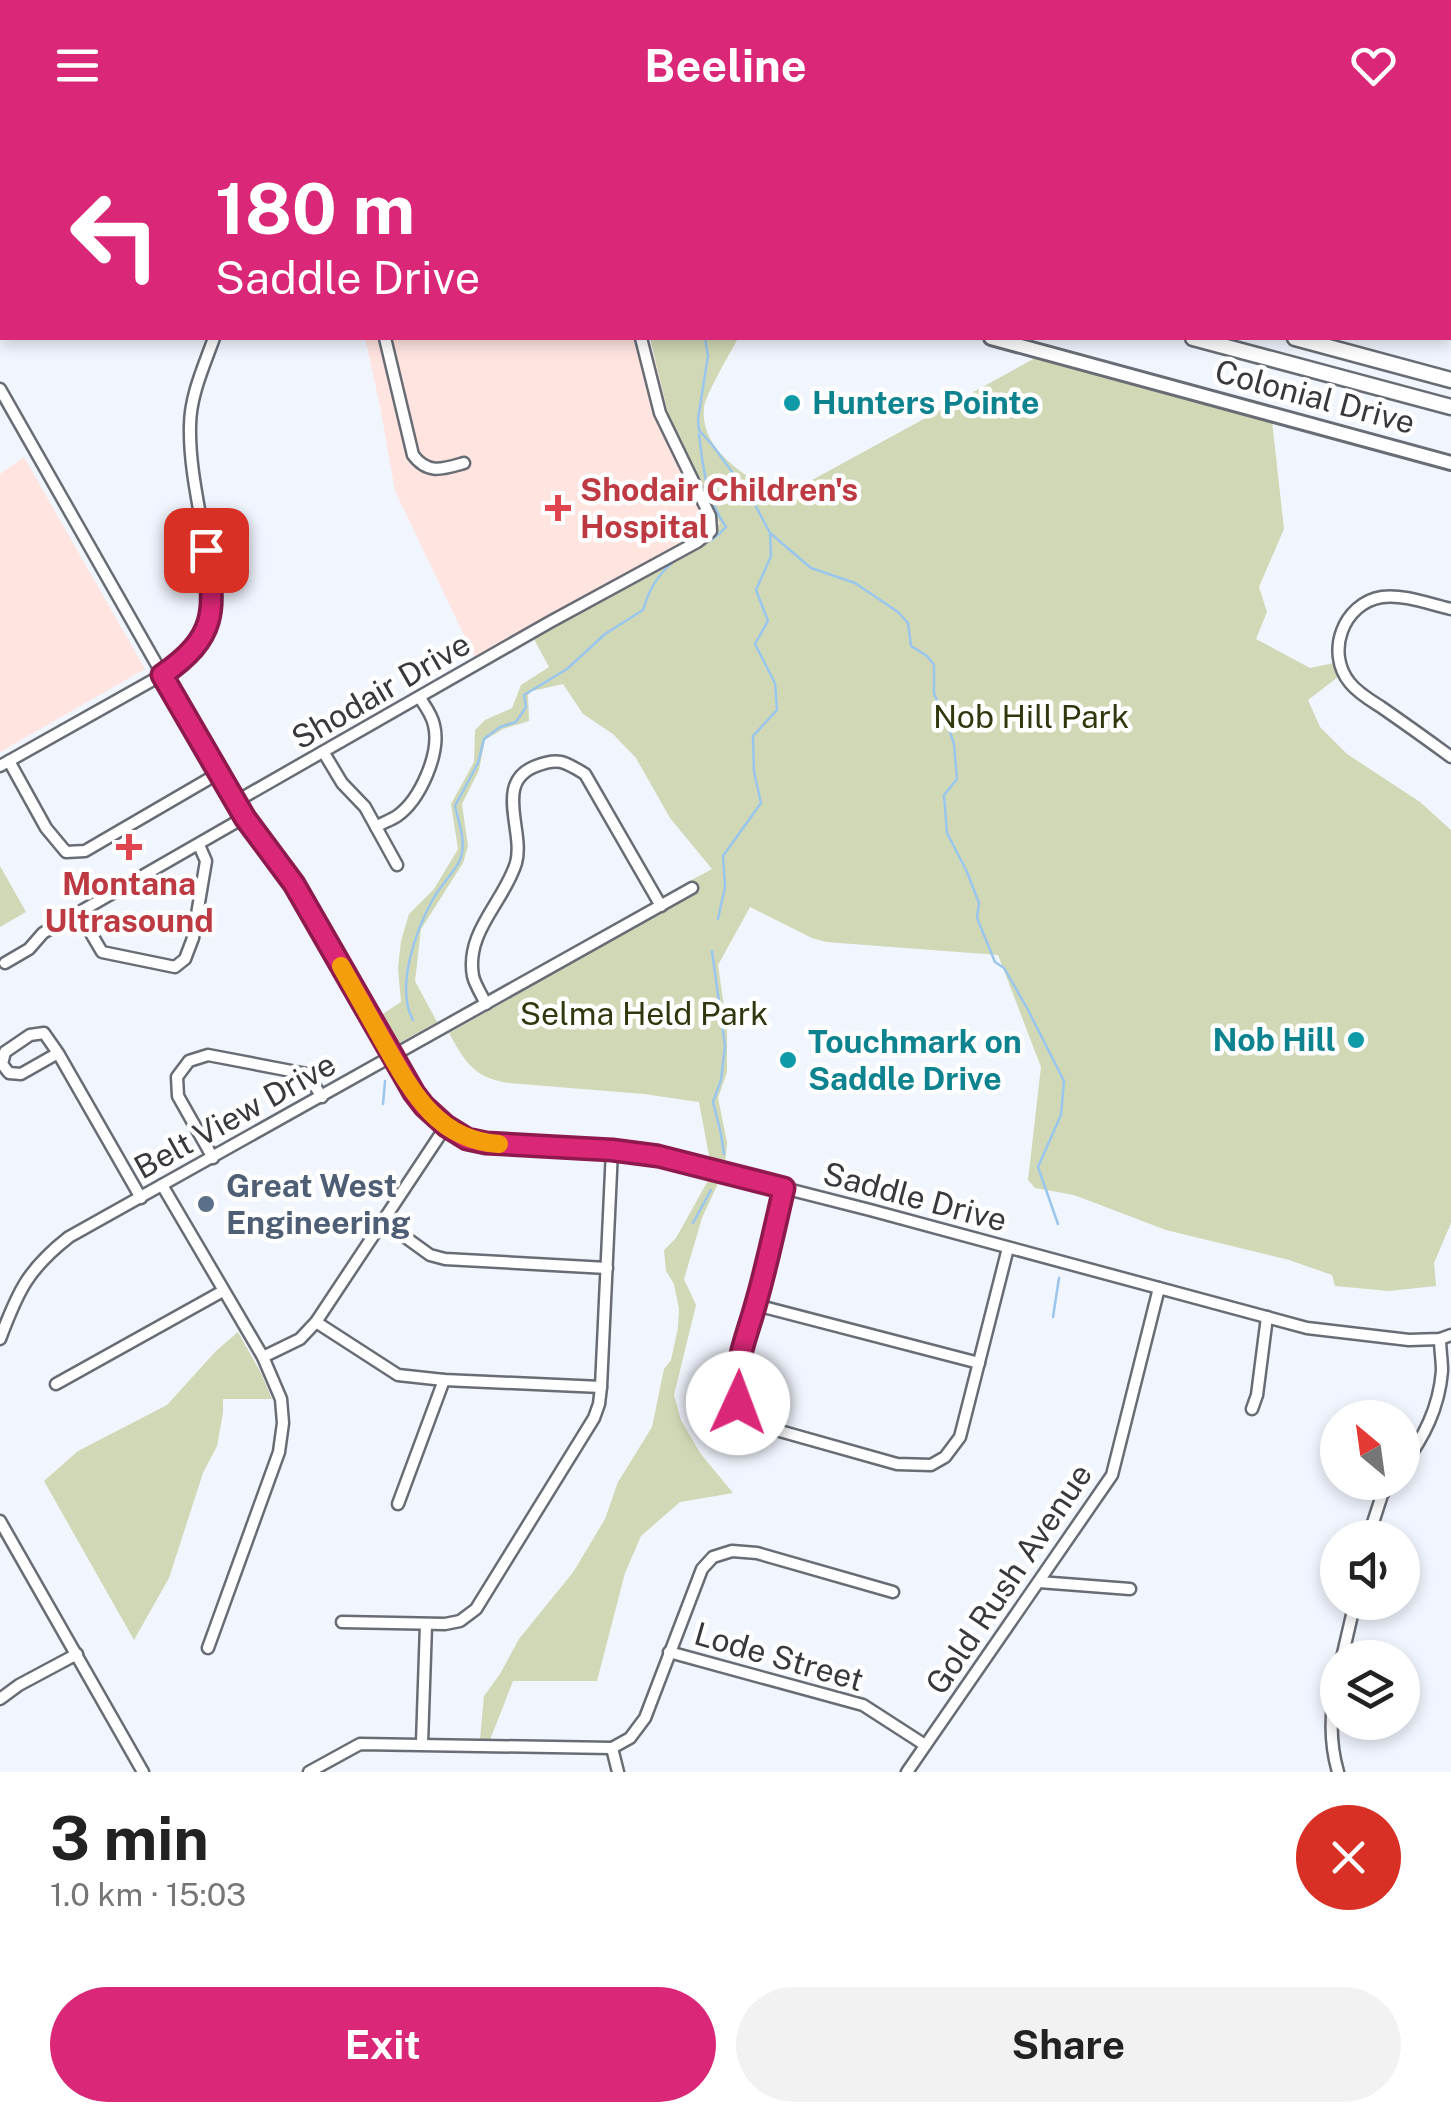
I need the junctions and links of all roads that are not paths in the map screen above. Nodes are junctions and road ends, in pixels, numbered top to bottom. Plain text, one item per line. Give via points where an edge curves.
1 (213, 340) edge
2 (385, 340) edge
3 (642, 340) edge
4 (997, 340) edge
5 (1201, 340) edge
6 (1302, 340) edge
7 (1451, 380) edge
8 (0, 389) edge
9 (1451, 407) edge
10 (464, 463) dead end
11 (1451, 463) edge
12 (1451, 608) edge
13 (162, 675) junction
14 (420, 698) junction
15 (324, 753) junction
16 (1451, 757) edge
17 (5, 763) edge
18 (219, 773) junction
19 (235, 802) junction
20 (245, 818) junction
21 (376, 827) junction
22 (199, 845) junction
23 (397, 865) dead end
24 (692, 888) dead end
25 (660, 906) junction
26 (79, 913) junction
27 (4, 963) dead end
28 (486, 1004) junction
29 (58, 1054) junction
30 (392, 1056) junction
31 (322, 1096) junction
32 (446, 1126) junction
33 (612, 1150) junction
34 (212, 1158) junction
35 (162, 1185) junction
36 (784, 1188) junction
37 (140, 1198) junction
38 (383, 1222) junction
39 (1008, 1248) junction
40 (607, 1268) junction
41 (1159, 1288) junction
42 (223, 1291) junction
43 (756, 1305) junction
44 (1268, 1317) junction
45 (4, 1319) edge
46 (316, 1322) junction
47 (1446, 1337) edge
48 (0, 1339) edge
49 (262, 1358) junction
50 (979, 1363) junction
51 (444, 1380) junction
52 (56, 1384) dead end
53 (601, 1387) junction
54 (1252, 1409) dead end
55 (1420, 1440) edge
56 (398, 1504) dead end
57 (0, 1520) edge
58 (1039, 1582) junction
59 (1130, 1589) dead end
60 (893, 1592) dead end
61 (342, 1622) dead end
62 (426, 1625) junction
63 (208, 1648) dead end
64 (669, 1652) junction
65 (77, 1654) junction
66 (0, 1699) edge
67 (1332, 1740) edge
68 (422, 1744) junction
69 (925, 1745) junction
70 (612, 1748) junction
71 (143, 1772) edge
72 (309, 1772) edge
73 (618, 1772) edge
74 (907, 1772) edge
75 (1338, 1772) edge

1 - 13 street via 190,423 212,586 210,620 184,660
2 - 10 street via 412,455 430,470
3 - 14 street, Shodair Drive via 660,413 710,516 711,531
4 - 11 main road, Colonial Drive via 1075,367
5 - 9 highway
6 - 7 highway
8 - 13 street, Saddle Drive
12 - 16 street via 1379,597 1352,613 1339,645 1352,685
13 - 17 street
13 - 18 street, Saddle Drive
14 - 15 street, Shodair Drive
14 - 21 street via 434,721 430,765 416,797
15 - 19 street, Shodair Drive
15 - 21 street
17 - 18 street via 66,852 85,851
18 - 19 street, Saddle Drive
19 - 20 street, Saddle Drive
20 - 22 street
20 - 30 street, Saddle Drive via 294,884
21 - 23 street
22 - 26 street
22 - 26 street via 206,861 193,938 175,967 102,952
24 - 25 street, Belt View Drive
25 - 28 street, Belt View Drive
25 - 28 street via 586,774 550,760 525,770 513,794 518,854 512,876 472,953 473,979
26 - 27 street
28 - 30 street, Belt View Drive
29 - 29 street via 44,1033 5,1052 2,1064 21,1074
29 - 37 street
30 - 31 street, Belt View Drive
30 - 32 street, Saddle Drive via 424,1106
31 - 34 street, Belt View Drive
31 - 34 street via 306,1074 208,1055 189,1061 178,1077 178,1096
32 - 33 street, Saddle Drive via 486,1143
32 - 38 street
33 - 36 street, Saddle Drive
33 - 40 street
34 - 35 street, Belt View Drive
35 - 37 street, Belt View Drive
35 - 42 street
36 - 39 street, Saddle Drive
36 - 43 street
37 - 45 street, Belt View Drive via 44,1257
38 - 40 street via 445,1259
38 - 46 street
39 - 41 street, Saddle Drive
39 - 50 street
40 - 53 street
41 - 44 street, Saddle Drive
41 - 58 street, Gold Rush Avenue via 1112,1476
42 - 49 street
42 - 52 street
43 - 50 street
43 - 50 street via 735,1382 738,1403 755,1424 897,1464 931,1465 952,1449
44 - 47 street, Saddle Drive via 1409,1340
44 - 54 street
45 - 48 street, Belt View Drive
46 - 49 street via 300,1339
46 - 51 street via 398,1375
47 - 55 street via 1435,1409
49 - 63 street via 281,1399 279,1452
51 - 53 street
51 - 56 street
53 - 62 street via 594,1418 476,1609 460,1621
57 - 65 street
58 - 59 street
58 - 69 street, Gold Rush Avenue
60 - 64 street via 732,1551 702,1569
61 - 62 street
62 - 68 street
64 - 69 street, Lode Street via 863,1704
64 - 70 street via 644,1718 630,1738
65 - 66 street
65 - 71 street
67 - 75 street
68 - 70 street
68 - 72 street via 360,1744
69 - 74 street, Gold Rush Avenue
70 - 73 street

